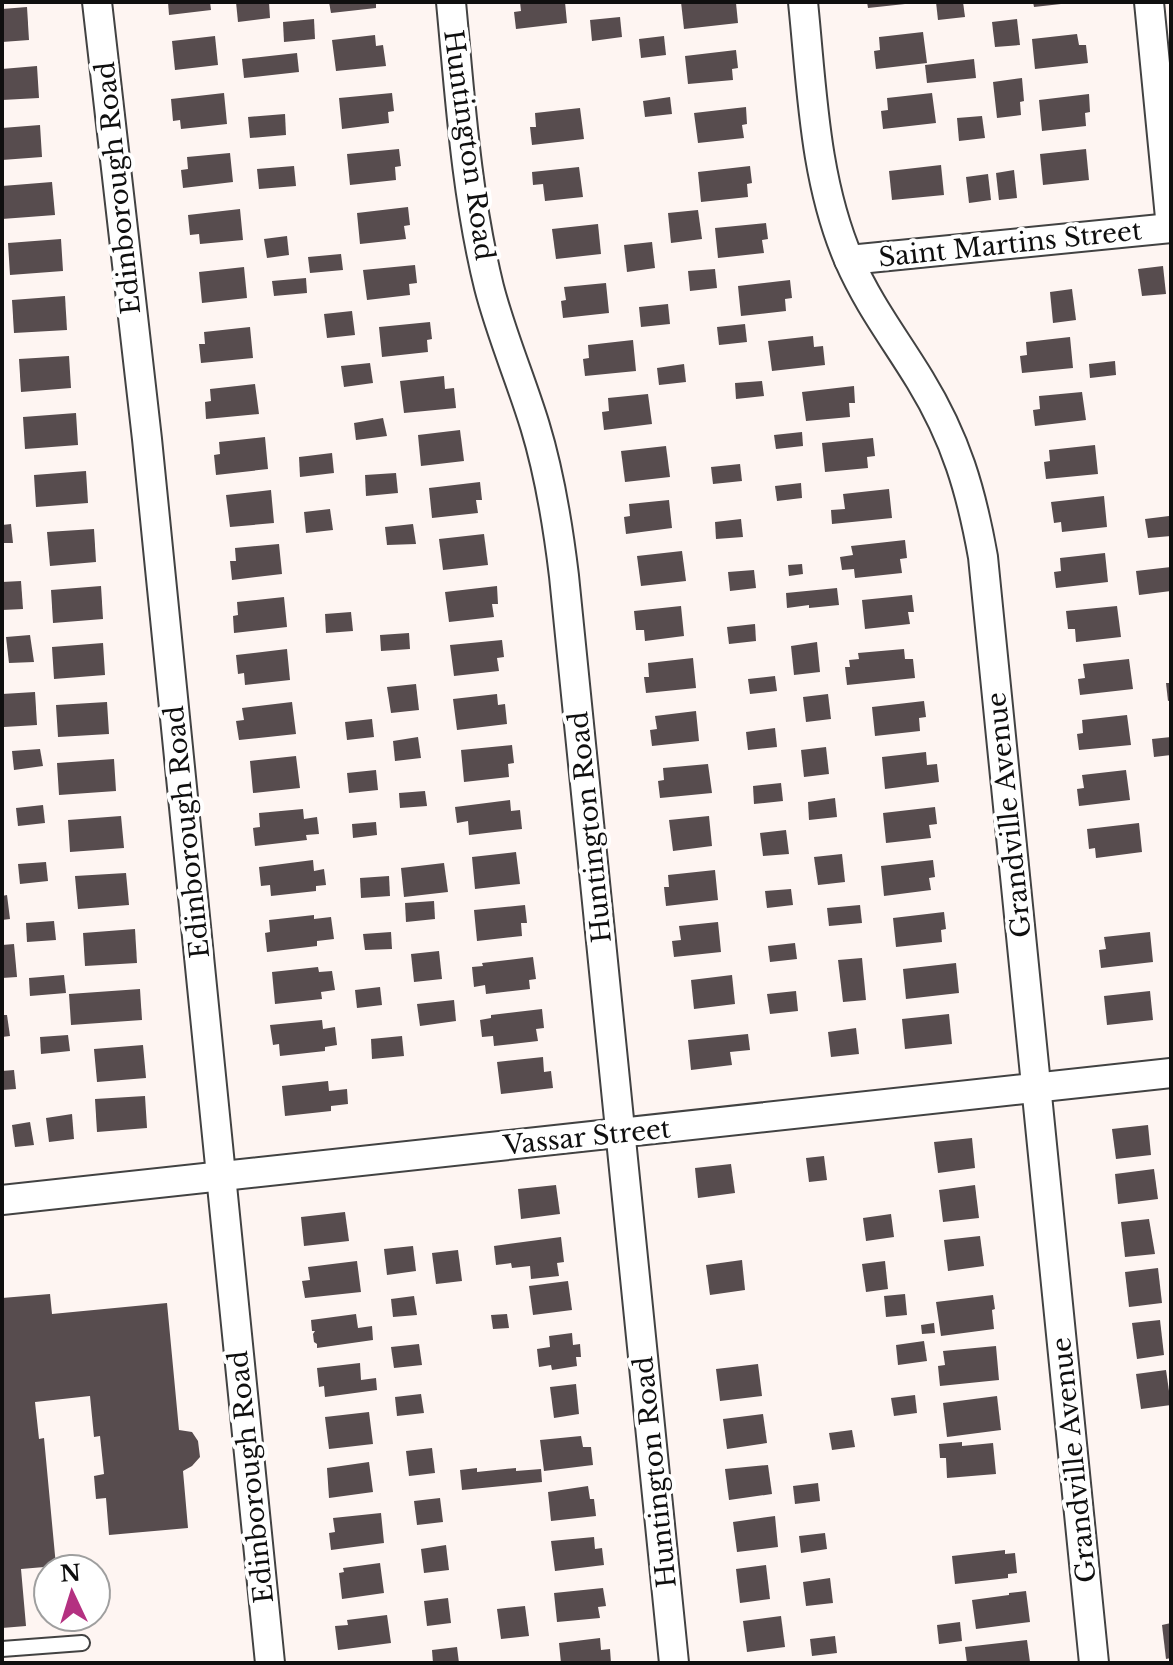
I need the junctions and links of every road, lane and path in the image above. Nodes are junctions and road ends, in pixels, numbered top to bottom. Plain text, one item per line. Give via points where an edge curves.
1 (97, 2) edge
2 (451, 2) edge
3 (803, 2) edge
4 (1149, 2) edge
5 (1171, 228) edge
6 (849, 260) junction
7 (1171, 1073) edge
8 (1036, 1089) junction
9 (621, 1134) junction
10 (221, 1177) junction
11 (2, 1200) edge
12 (82, 1643) dead end
13 (2, 1649) edge
14 (270, 1663) edge
15 (674, 1663) edge
16 (1094, 1663) edge

1 - 10 street, Edinborough Road
2 - 9 street, Huntington Road via 478,235 536,429 558,527
3 - 6 street, Grandville Avenue via 827,193
4 - 5 street
5 - 6 street, Saint Martins Street
6 - 8 street, Grandville Avenue via 942,420 975,510
7 - 8 street, Vassar Street
8 - 9 street, Vassar Street
8 - 16 street, Grandville Avenue
9 - 10 street, Vassar Street
9 - 15 street, Huntington Road
10 - 11 street, Vassar Street
10 - 14 street, Edinborough Road
12 - 13 lane

